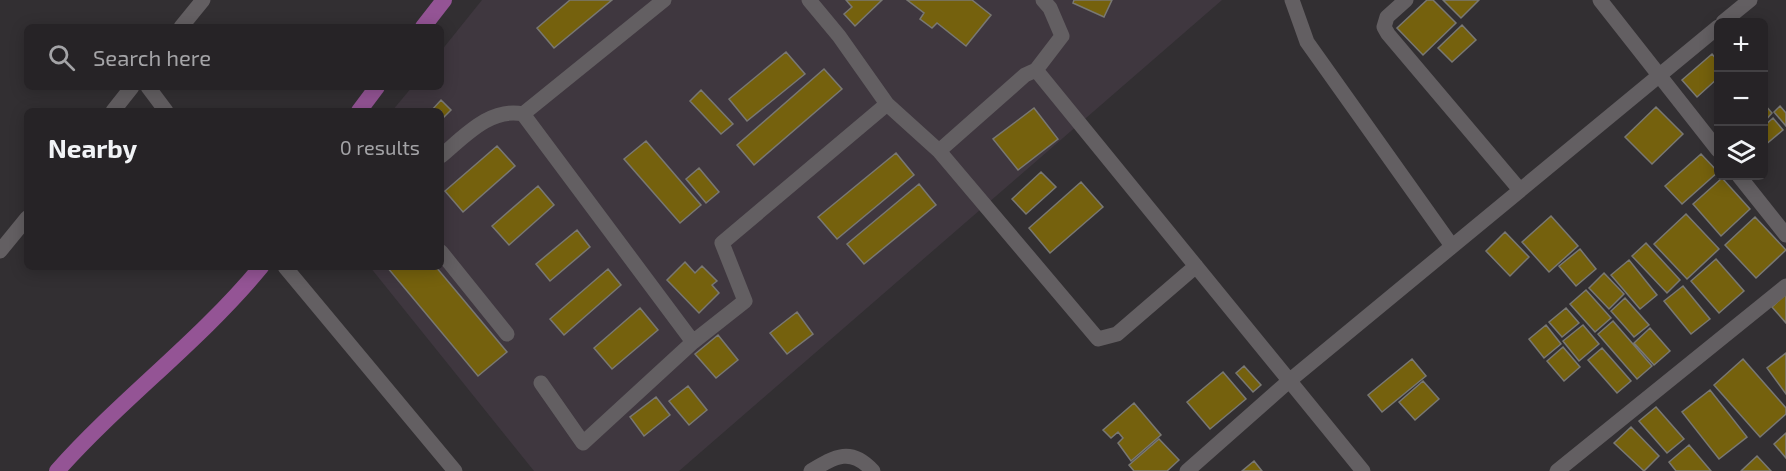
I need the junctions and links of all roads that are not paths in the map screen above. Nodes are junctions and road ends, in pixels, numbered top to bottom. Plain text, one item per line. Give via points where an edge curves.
1 (203, 0) edge
2 (664, 0) edge
3 (809, 0) edge
4 (1043, 0) edge
5 (1292, 0) edge
6 (1406, 0) edge
7 (1599, 0) edge
8 (1750, 0) edge
9 (1728, 18) edge
10 (183, 24) edge
11 (1714, 31) edge
12 (1036, 70) junction
13 (1660, 77) junction
14 (130, 90) edge
15 (150, 90) edge
16 (886, 104) junction
17 (115, 108) edge
18 (164, 108) edge
19 (523, 114) junction
20 (1714, 144) edge
21 (939, 151) junction
22 (444, 154) edge
23 (1742, 180) edge
24 (1520, 190) junction
25 (24, 222) edge
26 (1786, 235) edge
27 (1452, 246) junction
28 (0, 251) edge
29 (444, 256) edge
30 (1196, 266) junction
31 (288, 270) edge
32 (1786, 286) edge
33 (507, 334) dead end
34 (693, 342) junction
35 (1289, 381) junction
36 (541, 383) dead end
37 (455, 471) edge
38 (811, 471) edge
39 (873, 471) edge
40 (1187, 471) edge
41 (1363, 471) edge
42 (1557, 471) edge

1 - 10 street
2 - 19 street
3 - 16 street
4 - 12 street via 1062,36
5 - 27 street via 1307,42
6 - 24 street via 1387,18 1384,27 1388,34
7 - 13 street
8 - 9 street
11 - 13 street
12 - 21 street via 1025,75
12 - 30 street
13 - 20 street
13 - 24 street
14 - 17 street
15 - 18 street
16 - 21 street
16 - 34 street via 722,243 745,301
19 - 22 street via 495,115
19 - 34 street
21 - 30 street via 1098,339 1117,334
23 - 26 street
24 - 27 street
25 - 28 street
27 - 35 street
29 - 33 street
30 - 35 street
31 - 37 street
32 - 42 street
34 - 36 street via 583,443
35 - 40 street
35 - 41 street
38 - 39 street via 848,454

